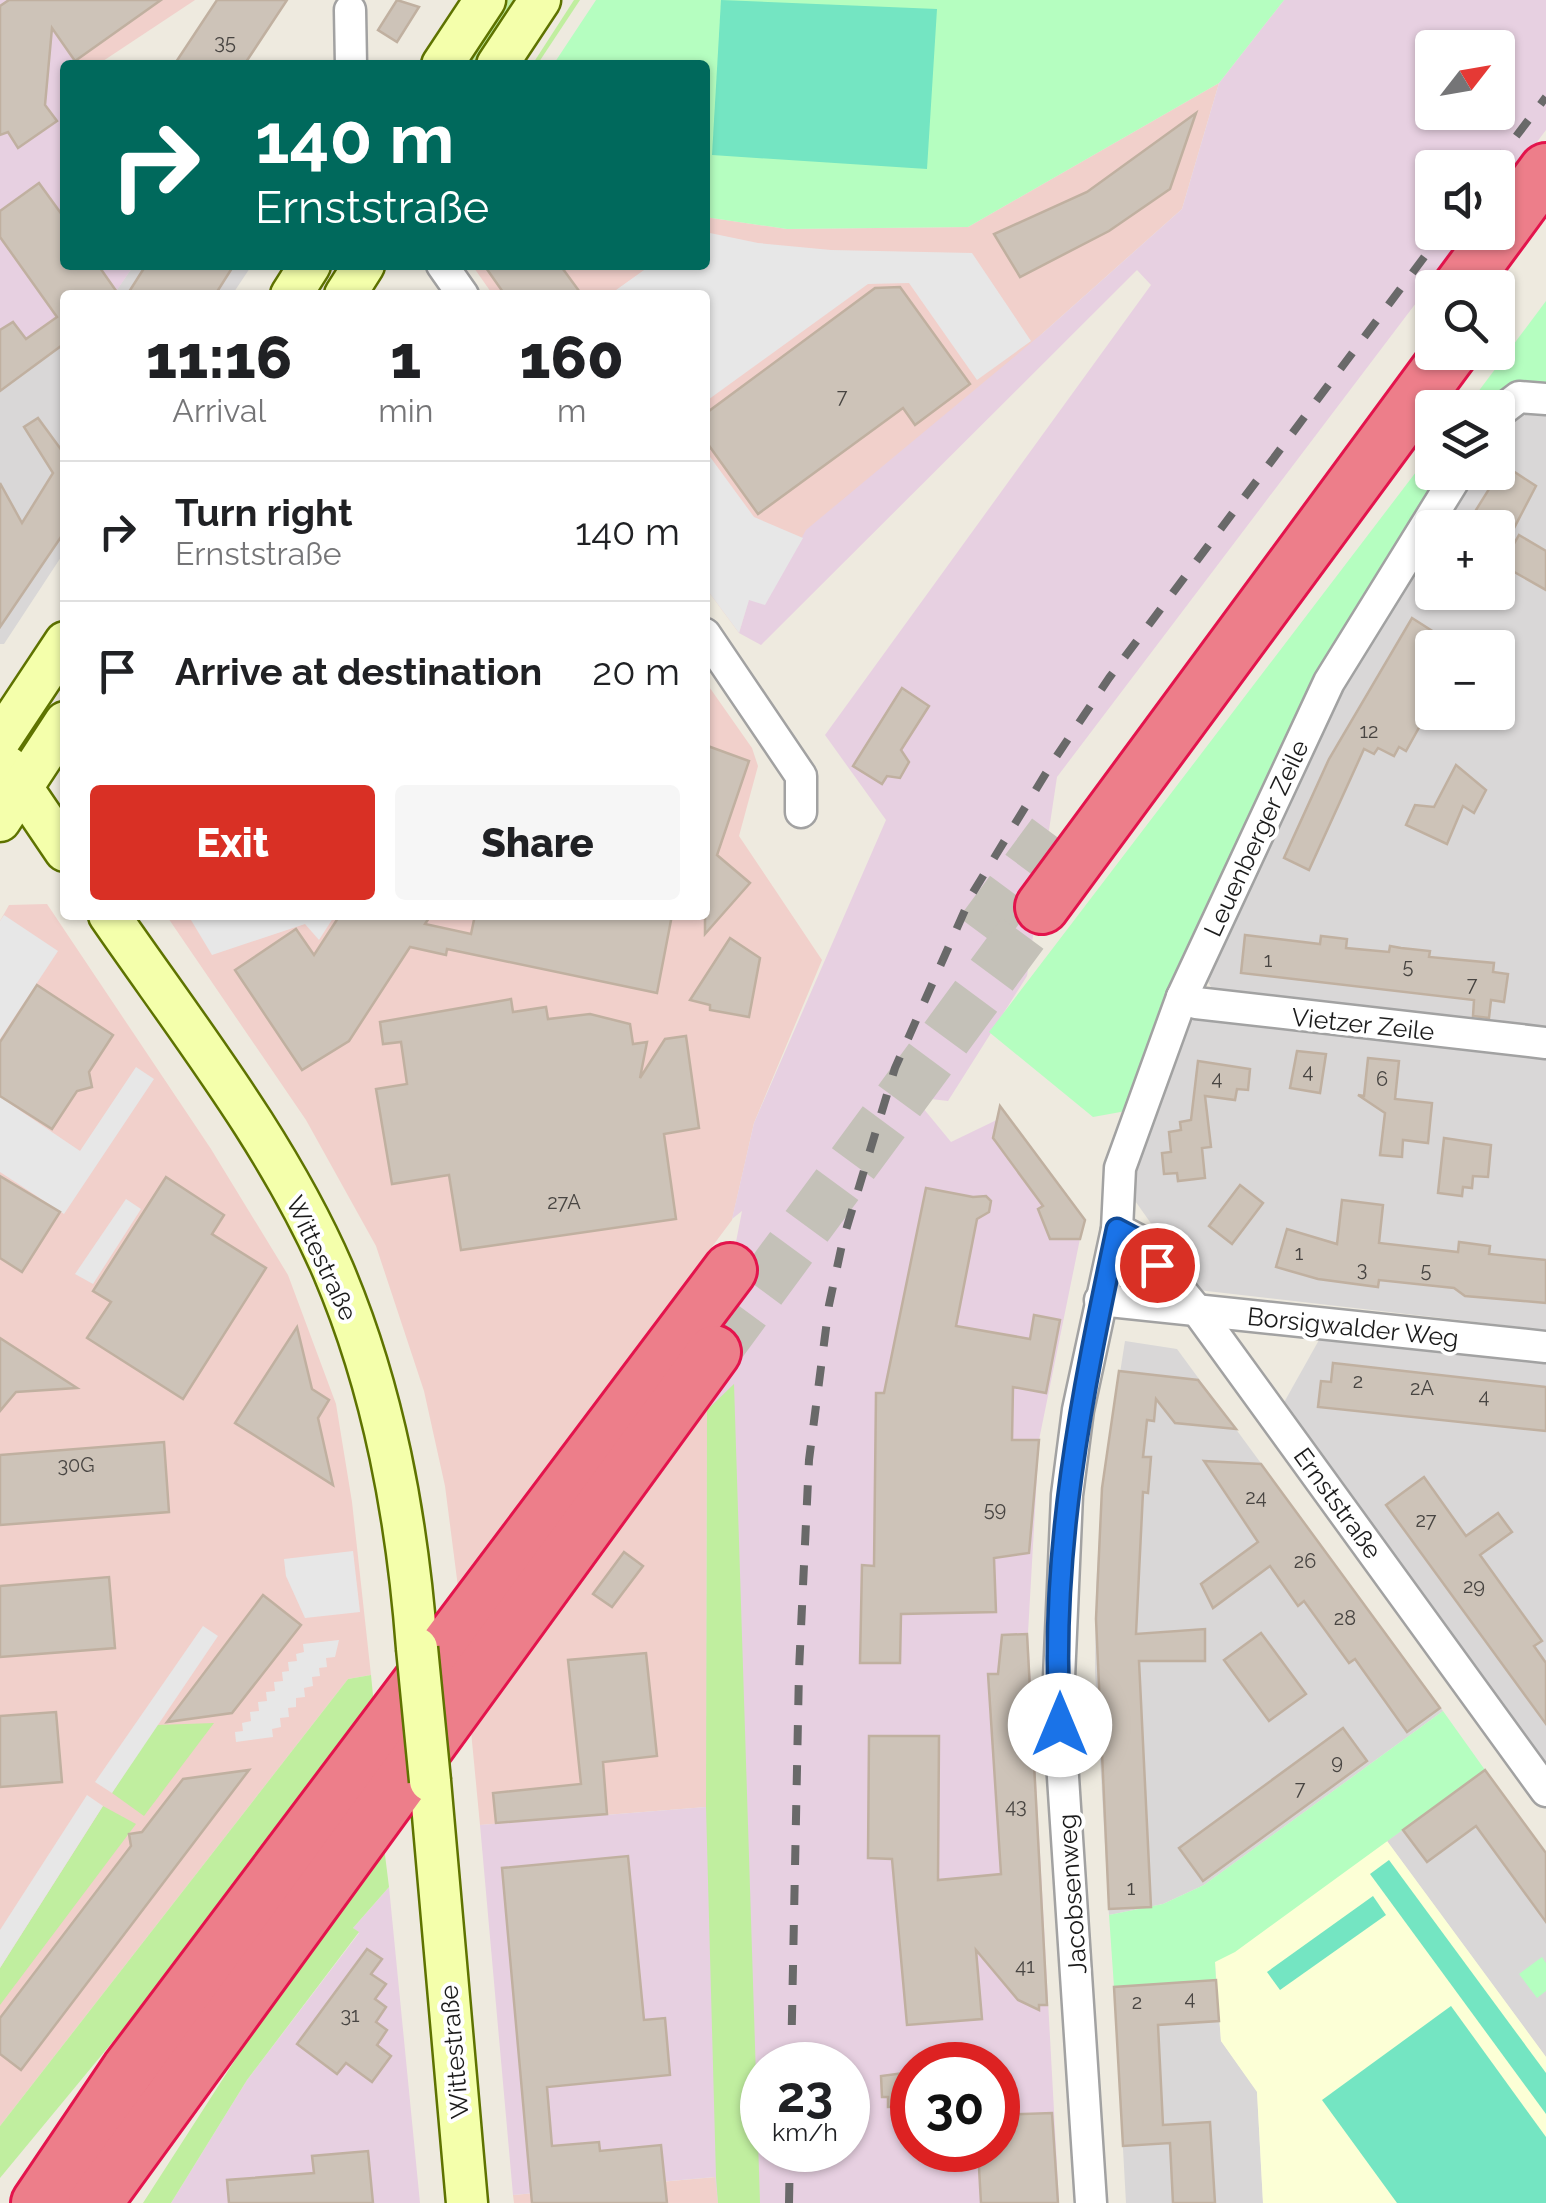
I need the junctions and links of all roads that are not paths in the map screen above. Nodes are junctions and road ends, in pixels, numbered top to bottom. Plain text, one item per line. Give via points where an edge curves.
1 (486, 0) edge
2 (540, 0) edge
3 (349, 5) edge
4 (351, 60) edge
5 (445, 60) edge
6 (500, 60) edge
7 (1546, 170) edge
8 (1546, 226) edge
9 (1471, 270) edge
10 (1513, 270) edge
11 (1415, 346) edge
12 (1438, 370) edge
13 (1448, 490) edge
14 (710, 641) edge
15 (60, 650) edge
16 (60, 727) edge
17 (0, 740) edge
18 (11, 771) edge
19 (800, 812) dead end
20 (0, 821) edge
21 (1054, 834) tunnel mouth
22 (60, 844) edge
23 (1042, 906) tunnel mouth
24 (111, 920) edge
25 (1182, 997) junction
26 (1546, 1044) edge
27 (1117, 1229) junction
28 (730, 1270) dead end
29 (1100, 1300) junction
30 (1198, 1313) junction
31 (1546, 1346) edge
32 (714, 1352) tunnel mouth
33 (1546, 1790) edge
34 (128, 2070) junction
35 (167, 2107) junction
36 (0, 2202) edge
37 (38, 2203) edge
38 (94, 2203) edge
39 (123, 2203) edge
40 (467, 2203) edge
41 (1091, 2203) edge

1 - 5 main road
2 - 6 main road
3 - 4 street
7 - 9 highway
8 - 10 highway
11 - 21 highway
12 - 23 highway
13 - 25 street, Leuenberger Zeile via 1329,682
14 - 19 street via 801,776
15 - 17 main road
16 - 18 main road
18 - 20 main road
18 - 22 main road
24 - 40 main road, Wittestraße, bridge via 261,1141 331,1266 370,1370 392,1458 417,1648
25 - 26 street, Vietzer Zeile via 1292,1017
25 - 27 street, Leuenberger Zeile via 1120,1168
27 - 29 street, Jacobsenweg
27 - 30 street, Ernststraße via 1140,1241
28 - 34 highway
29 - 30 street, Borsigwalder Weg
29 - 41 street, Jacobsenweg via 1067,1495 1058,1701
30 - 31 street, Borsigwalder Weg
30 - 33 street, Ernststraße
32 - 35 highway
34 - 36 highway via 90,2087
34 - 37 highway
35 - 38 highway
35 - 39 highway via 160,2140

